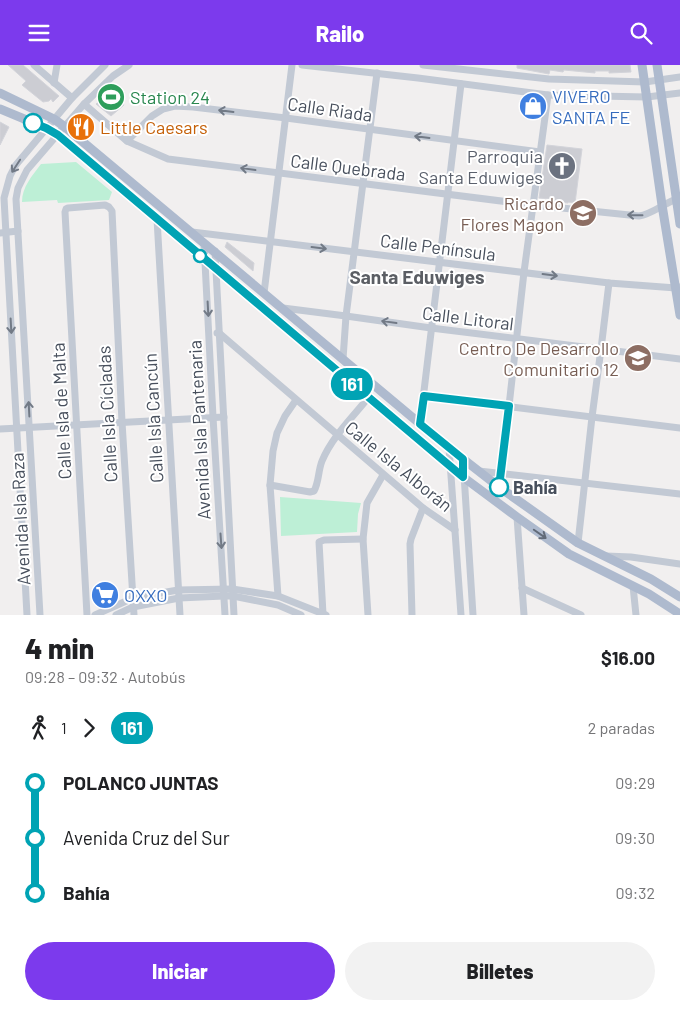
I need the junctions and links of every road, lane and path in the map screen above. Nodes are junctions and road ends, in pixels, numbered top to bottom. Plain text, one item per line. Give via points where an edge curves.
1 (34, 65) edge
2 (57, 65) edge
3 (104, 65) edge
4 (129, 65) edge
5 (292, 65) edge
6 (302, 65) edge
7 (421, 65) edge
8 (642, 65) edge
9 (657, 65) edge
10 (466, 67) edge
11 (377, 73) junction
12 (680, 77) edge
13 (418, 78) junction
14 (659, 80) junction
15 (645, 82) junction
16 (54, 83) junction
17 (461, 83) junction
18 (0, 93) edge
19 (680, 93) edge
20 (548, 95) junction
21 (662, 95) junction
22 (647, 97) junction
23 (72, 98) junction
24 (84, 104) junction
25 (0, 109) edge
26 (286, 118) junction
27 (54, 119) junction
28 (65, 127) junction
29 (46, 128) junction
30 (370, 130) junction
31 (58, 135) junction
32 (127, 141) junction
33 (454, 141) junction
34 (540, 152) junction
35 (280, 173) junction
36 (363, 184) junction
37 (447, 194) junction
38 (678, 199) edge
39 (533, 205) junction
40 (662, 205) junction
41 (68, 208) joint
42 (157, 219) junction
43 (680, 224) edge
44 (18, 231) junction
45 (3, 233) edge
46 (192, 233) junction
47 (270, 242) junction
48 (204, 243) junction
49 (215, 251) junction
50 (355, 252) junction
51 (205, 260) junction
52 (439, 262) junction
53 (215, 269) junction
54 (524, 272) junction
55 (609, 283) junction
56 (678, 288) edge
57 (264, 293) junction
58 (283, 308) junction
59 (680, 315) edge
60 (346, 316) junction
61 (431, 328) junction
62 (219, 333) junction
63 (209, 334) junction
64 (517, 339) junction
65 (601, 349) junction
66 (343, 359) junction
67 (680, 359) edge
68 (424, 396) junction
69 (368, 398) junction
70 (296, 400) junction
71 (509, 406) junction
72 (213, 417) junction
73 (224, 417) junction
74 (592, 417) junction
75 (169, 420) junction
76 (122, 422) junction
77 (76, 424) junction
78 (420, 424) junction
79 (30, 427) junction
80 (17, 428) junction
81 (680, 428) edge
82 (0, 429) edge
83 (338, 435) junction
84 (449, 448) junction
85 (463, 459) junction
86 (450, 467) junction
87 (478, 471) junction
88 (500, 474) junction
89 (383, 475) junction
90 (463, 477) junction
91 (584, 484) junction
92 (270, 485) junction
93 (499, 487) junction
94 (680, 494) edge
95 (423, 508) junction
96 (517, 517) junction
97 (455, 530) junction
98 (363, 539) junction
99 (578, 543) junction
100 (604, 556) junction
101 (680, 565) edge
102 (633, 586) junction
103 (522, 588) junction
104 (178, 590) junction
105 (224, 592) junction
106 (232, 592) junction
107 (278, 595) junction
108 (680, 597) edge
109 (179, 598) junction
110 (133, 599) junction
111 (278, 605) junction
112 (303, 606) junction
113 (133, 611) edge
114 (680, 614) edge
115 (27, 615) edge
116 (40, 615) edge
117 (87, 615) edge
118 (95, 615) edge
119 (116, 615) edge
120 (180, 615) edge
121 (225, 615) edge
122 (234, 615) edge
123 (278, 615) edge
124 (301, 615) edge
125 (324, 615) edge
126 (368, 615) edge
127 (412, 615) edge
128 (461, 615) edge
129 (473, 615) edge
130 (524, 615) edge
131 (581, 615) edge
132 (636, 615) edge

1 - 16 street
2 - 16 street
3 - 23 street, Avenida Isla Raza
4 - 24 street, Avenida Isla Raza
5 - 26 street
6 - 11 street
7 - 10 street
7 - 13 street
8 - 15 main road
9 - 14 main road
10 - 15 street via 549,79
11 - 13 street
11 - 30 street
12 - 14 street
13 - 17 street
14 - 15 street
14 - 21 main road
15 - 22 main road
16 - 23 street
17 - 20 street
17 - 33 street
18 - 27 main road
19 - 21 street
20 - 22 street
20 - 34 street
21 - 22 street
21 - 38 main road
22 - 40 main road
23 - 27 street, Avenida Isla Raza
24 - 28 street, Avenida Isla Raza
24 - 32 street, Calle Quebrada
25 - 29 main road
26 - 30 street, Calle Riada
26 -> 32 street, Calle Riada via 169,107 152,116
26 - 35 street
27 - 28 main road
27 - 29 street, Avenida Isla Raza
28 - 31 street, Avenida Isla Raza
28 - 46 main road
29 - 31 main road
29 -> 45 street, Avenida Isla Raza via 10,176 4,198
33 -> 30 street, Calle Riada
30 - 36 street
31 - 42 main road
31 - 44 street, Avenida Isla Raza via 27,170 18,188
35 -> 32 street, Calle Quebrada via 168,159
33 - 34 street, Calle Riada
33 - 37 street
34 - 39 street
35 - 36 street, Calle Quebrada
35 - 47 street
36 - 37 street, Calle Quebrada
36 - 50 street
37 - 39 street, Calle Quebrada
37 - 52 street
38 - 40 street, Calle Quebrada
38 - 43 main road
40 -> 39 street, Calle Quebrada via 639,216
39 - 54 street
40 - 56 main road
41 - 76 street, Calle Isla Cícladas via 105,205 112,211
41 - 77 street, Calle Isla de Malta via 65,212
42 - 51 main road
42 - 75 street, Calle Isla Cancún
44 - 45 street
79 -> 44 street, Avenida Isla Raza
45 -> 80 street, Avenida Isla Raza
46 - 47 street, Calle Península
46 - 48 main road
47 -> 50 street, Calle Península
47 - 57 street
48 - 49 main road
48 - 51 street, Avenida Isla Pantenaria
49 - 53 street, Avenida Isla Pantenaria
49 - 57 main road
50 - 52 street, Calle Península
50 - 60 street
51 - 53 main road
51 -> 63 street, Avenida Isla Pantenaria
52 - 54 street, Calle Península
52 - 61 street
53 - 62 street, Avenida Isla Pantenaria
53 - 69 main road
54 -> 55 street, Calle Península
54 - 64 street
55 - 56 street, Calle Península
55 - 65 street
56 - 59 main road
57 - 58 main road
58 - 60 street, Calle Litoral
58 - 66 main road
61 -> 60 street, Calle Litoral
60 - 66 street
61 - 64 street, Calle Litoral
61 - 68 street
62 - 63 street
62 - 70 street, Calle Isla Alborán
62 - 73 street, Avenida Isla Pantenaria
63 - 72 street, Avenida Isla Pantenaria
64 - 65 street, Calle Litoral
64 - 71 street
65 - 67 street, Calle Litoral
65 - 74 street
66 - 78 main road
68 - 71 street
68 - 78 street
69 - 83 street
69 - 86 main road
70 - 83 street, Calle Isla Alborán
70 - 92 street via 277,433
71 - 74 street
71 - 88 street
72 - 73 street
72 - 75 street
72 -> 105 street, Avenida Isla Pantenaria
73 - 106 street, Avenida Isla Pantenaria
74 - 81 street
74 - 91 street
75 - 76 street
75 - 104 street, Calle Isla Cancún
76 - 77 street
76 - 110 street, Calle Isla Cícladas
77 - 79 street
77 - 117 street, Calle Isla de Malta
78 - 84 main road
79 - 80 street
79 - 116 street, Avenida Isla Raza
80 - 82 street
80 - 115 street, Avenida Isla Raza
83 - 89 street, Calle Isla Alborán
83 - 92 street via 322,463 314,491
84 - 85 main road
84 - 86 street
85 - 87 main road
85 - 90 street
86 - 90 main road
86 - 97 street
87 - 88 street
87 - 93 main road
88 - 91 street
88 - 93 street
89 - 95 street, Calle Isla Alborán
89 - 98 street via 368,503
90 - 96 main road
90 - 129 street
91 - 94 street
91 - 99 street
92 - 107 street
93 - 99 main road
95 - 97 street, Calle Isla Alborán
95 - 127 street via 410,542
96 -> 102 main road via 569,554
96 - 103 street
97 - 128 street
98 - 125 street via 324,540 318,544
98 - 126 street
99 - 100 main road
100 - 101 street
100 - 108 main road
102 - 114 main road
102 - 132 street
103 - 130 street
103 - 131 street
104 - 105 street
104 - 109 street, Calle Isla Cancún
104 - 110 street
105 - 106 street
105 - 109 street
105 - 121 street, Avenida Isla Pantenaria
106 - 107 street
106 - 111 street
106 - 122 street, Avenida Isla Pantenaria
107 - 112 street
109 - 113 street
109 - 120 street, Calle Isla Cancún
110 - 113 street, Calle Isla Cícladas
110 - 118 street
111 - 123 street
111 - 124 street
112 - 124 street
112 - 125 street
113 - 119 street

